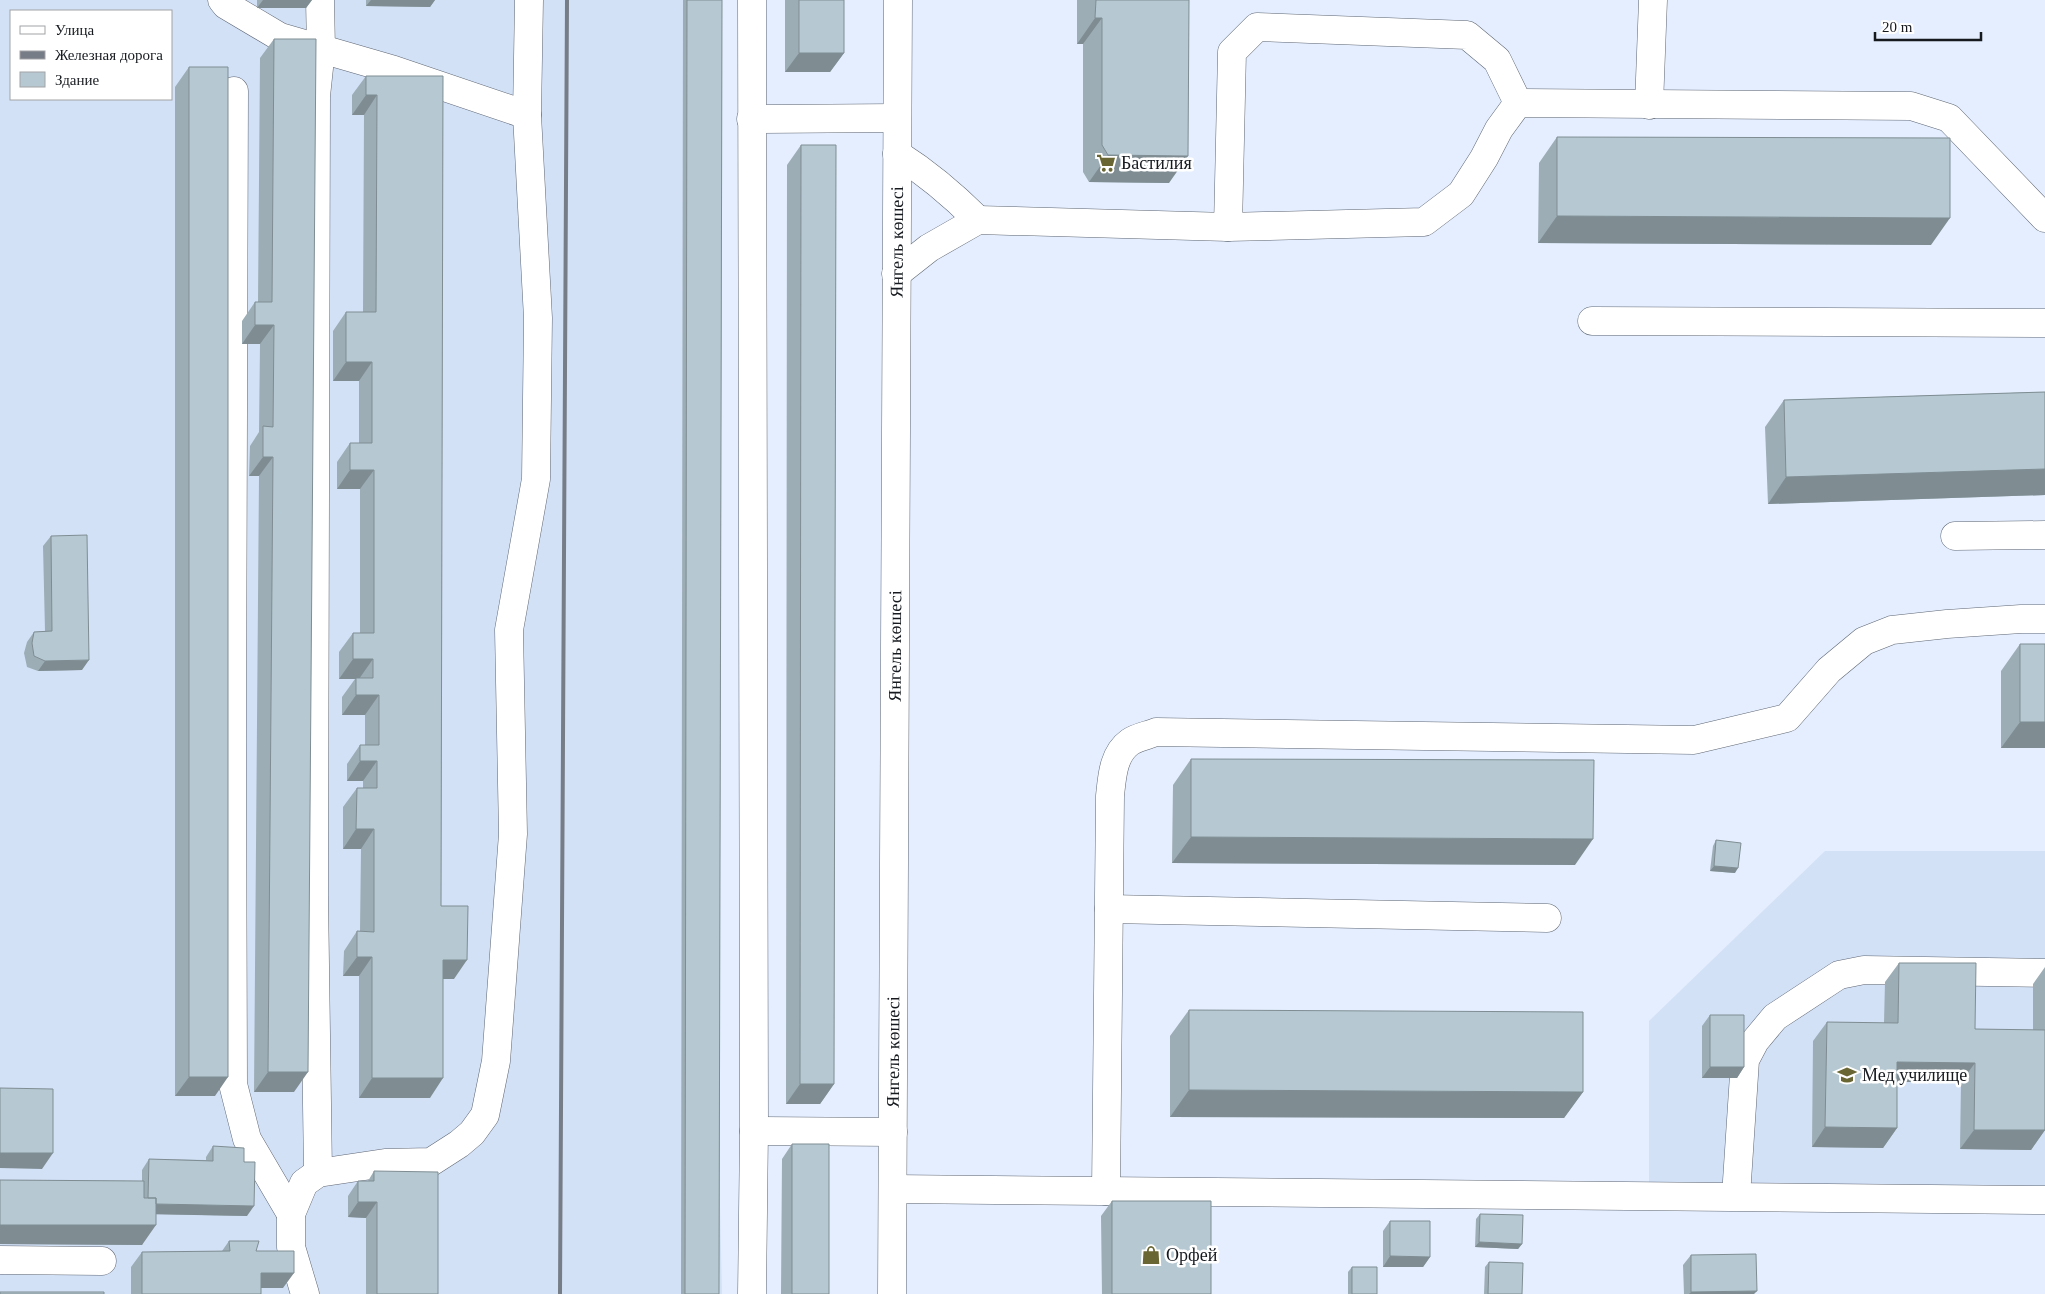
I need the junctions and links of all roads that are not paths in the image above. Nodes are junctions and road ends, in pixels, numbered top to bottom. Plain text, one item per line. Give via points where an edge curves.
1 (222, 0) edge
2 (320, 0) edge
3 (529, 0) edge
4 (752, 0) edge
5 (898, 0) edge
6 (1653, 0) edge
7 (321, 49) junction
8 (234, 91) dead end
9 (1518, 103) junction
10 (1648, 105) junction
11 (527, 115) junction
12 (897, 118) junction
13 (751, 119) junction
14 (897, 154) junction
15 (2045, 218) edge
16 (978, 220) junction
17 (1228, 228) junction
18 (896, 274) junction
19 (1592, 321) dead end
20 (2045, 323) edge
21 (2045, 535) edge
22 (1955, 536) dead end
23 (2045, 619) edge
24 (1109, 909) junction
25 (1547, 918) dead end
26 (2045, 973) edge
27 (754, 1131) junction
28 (892, 1132) junction
29 (318, 1173) junction
30 (892, 1189) junction
31 (1106, 1191) junction
32 (1736, 1196) junction
33 (2045, 1200) edge
34 (291, 1214) junction
35 (0, 1260) edge
36 (102, 1261) dead end
37 (305, 1294) edge
38 (752, 1294) edge
39 (892, 1294) edge

1 - 7 street via 280,37
2 - 7 street
3 - 11 street
4 - 13 street
5 - 12 street, Янгель көшесі
6 - 10 street
7 - 11 street
7 - 29 street via 316,96 314,896
8 - 34 street via 233,1084 247,1139
9 - 10 street
9 - 17 street via 1461,194 1424,222
9 - 17 street via 1497,60 1467,35 1258,27 1232,52
10 - 15 street via 1911,106 1949,118
11 - 29 street via 538,318 536,479 508,630 514,834 496,1061 485,1116 472,1133 432,1162 385,1163
12 - 13 street
12 - 14 street, Янгель көшесі
13 - 27 street
14 - 16 street via 952,194
14 - 18 street, Янгель көшесі
16 - 17 street
16 - 18 street via 929,248
18 - 28 street, Янгель көшесі
19 - 20 street
21 - 22 street
23 - 24 street via 1892,630 1864,641 1829,670 1787,718 1694,740 1156,732 1130,741 1119,754 1112,771
24 - 25 street
24 - 31 street
26 - 32 street via 1864,970 1839,975 1775,1017 1755,1040 1745,1060
27 - 28 street
27 - 38 street
28 - 30 street, Янгель көшесі
29 - 34 street via 304,1183
30 - 31 street
30 - 39 street, Янгель көшесі
31 - 32 street
32 - 33 street
34 - 37 street via 291,1247
35 - 36 street

